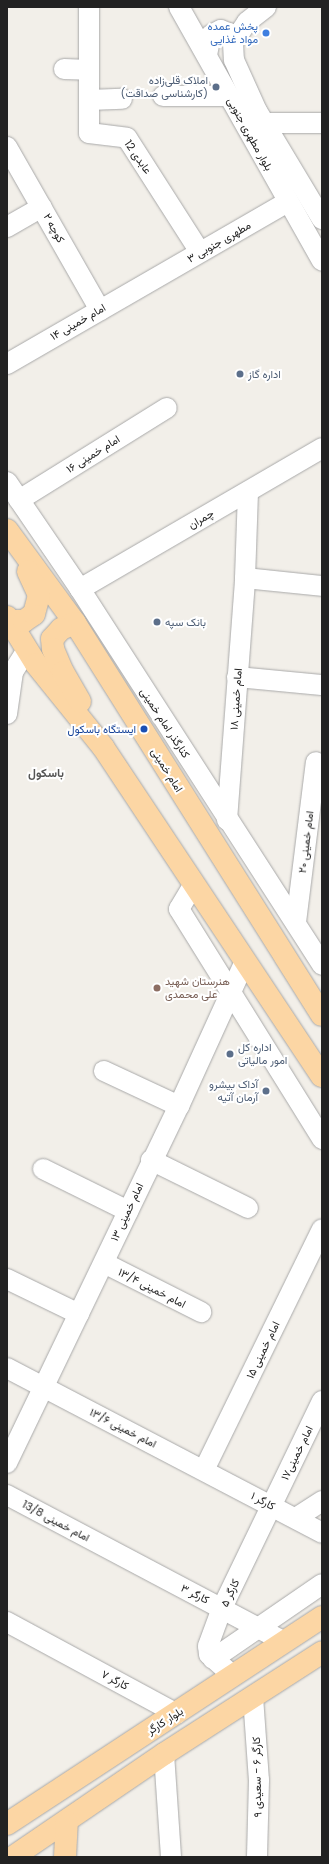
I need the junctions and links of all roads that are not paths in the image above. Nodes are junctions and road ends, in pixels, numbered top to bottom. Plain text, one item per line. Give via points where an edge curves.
1 (89, 7) edge
2 (180, 7) edge
3 (266, 7) edge
4 (233, 43) junction
5 (207, 55) junction
6 (64, 70) dead end
7 (89, 70) junction
8 (163, 96) dead end
9 (229, 96) junction
10 (122, 99) dead end
11 (89, 100) junction
12 (265, 123) junction
13 (322, 123) edge
14 (7, 147) edge
15 (288, 202) junction
16 (42, 207) junction
17 (322, 219) edge
18 (7, 226) edge
19 (200, 252) junction
20 (322, 261) edge
21 (150, 281) joint
22 (100, 310) junction
23 (7, 364) edge
24 (167, 408) dead end
25 (322, 448) edge
26 (7, 482) edge
27 (248, 492) junction
28 (19, 500) junction
29 (11, 536) edge
30 (245, 578) junction
31 (322, 586) edge
32 (80, 589) junction
33 (8, 619) edge
34 (75, 623) junction
35 (27, 650) junction
36 (10, 667) edge
37 (237, 677) junction
38 (322, 685) edge
39 (7, 714) edge
40 (103, 747) junction
41 (316, 762) dead end
42 (227, 820) junction
43 (194, 884) junction
44 (266, 928) junction
45 (301, 930) junction
46 (245, 961) junction
47 (322, 965) edge
48 (231, 995) junction
49 (322, 1015) edge
50 (104, 1071) dead end
51 (322, 1076) edge
52 (179, 1106) junction
53 (322, 1140) edge
54 (151, 1160) junction
55 (44, 1169) dead end
56 (248, 1208) dead end
57 (128, 1211) junction
58 (322, 1230) edge
59 (104, 1263) junction
60 (7, 1279) edge
61 (201, 1312) dead end
62 (79, 1314) junction
63 (7, 1368) edge
64 (43, 1387) junction
65 (322, 1401) edge
66 (7, 1463) edge
67 (204, 1470) junction
68 (7, 1495) edge
69 (322, 1501) edge
70 (272, 1506) junction
71 (296, 1518) junction
72 (322, 1532) edge
73 (106, 1548) joint
74 (322, 1584) edge
75 (222, 1608) junction
76 (322, 1617) edge
77 (7, 1622) edge
78 (258, 1628) junction
79 (285, 1642) junction
80 (322, 1652) edge
81 (213, 1659) junction
82 (232, 1675) junction
83 (253, 1697) junction
84 (176, 1714) junction
85 (164, 1754) junction
86 (11, 1820) edge
87 (67, 1822) junction
88 (13, 1857) edge
89 (65, 1857) edge
90 (171, 1857) edge
91 (257, 1857) edge

1 - 7 street, عابدی 12
2 - 5 street, بلوار مطهری جنوبی
3 - 4 street via 247,22
4 - 5 street via 229,33 221,30 211,35
4 - 12 street, بلوار مطهری جنوبی via 234,60
5 - 9 street, بلوار مطهری جنوبی
6 - 7 street
7 - 11 street, عابدی 12
8 - 9 street
9 - 15 street, بلوار مطهری جنوبی
10 - 11 street
11 - 19 street, عابدی 12 via 88,133 127,138
12 - 13 street
12 - 17 street, بلوار مطهری جنوبی
14 - 16 street, کوچه ۲
15 - 19 street, مطهری جنوبی ۳
15 - 20 street, بلوار مطهری جنوبی
16 - 18 street
16 - 22 street, کوچه ۲
19 - 21 street, مطهری جنوبی ۳
21 - 22 street, امام خمینی ۱۴
22 - 23 street, امام خمینی ۱۴
24 - 28 street, امام خمینی ۱۶
25 - 27 street, چمران
26 - 28 street, کنارگذر امام خمینی
27 - 30 street, امام خمینی ۱۸
27 - 32 street, چمران
28 - 32 street, کنارگذر امام خمینی
29 - 33 main road via 39,595 34,614 24,621
29 - 34 main road, امام خمینی
30 - 31 street
30 - 37 street, امام خمینی ۱۸
32 - 42 street, کنارگذر امام خمینی
33 - 35 main road
34 - 40 main road via 61,629 52,639 53,649
34 - 44 main road, امام خمینی
35 - 36 street
35 - 40 main road
36 - 39 street
37 - 38 street
37 - 42 street, امام خمینی ۱۸
40 - 43 main road
41 - 45 street, امام خمینی ۲۰
42 - 45 street, کنارگذر امام خمینی
43 - 46 main road
43 - 48 street via 179,909
44 - 45 street
44 - 49 main road, امام خمینی
45 - 47 street, کنارگذر امام خمینی
46 - 48 street, امام خمینی ۱۳
46 - 51 main road
48 - 52 street, امام خمینی ۱۳
48 - 53 street
50 - 52 street
52 - 54 street, امام خمینی ۱۳
54 - 56 street
54 - 57 street, امام خمینی ۱۳
55 - 57 street
57 - 59 street, امام خمینی ۱۳
58 - 67 street, امام خمینی ۱۵
59 - 61 street, امام خمینی ۱۳/۴
59 - 62 street, امام خمینی ۱۳
60 - 62 street
62 - 64 street, امام خمینی ۱۳
63 - 64 street, امام خمینی ۱۳/۶
64 - 66 street, امام خمینی ۱۳
64 - 67 street, امام خمینی ۱۳/۶
65 - 70 street, امام خمینی۱۷
67 - 70 street, کارگر ۱
68 - 73 street, امام خمینی 13/8
69 - 71 street
70 - 71 street, کارگر ۱
70 - 75 street, کارگر ۵
71 - 72 street, کارگر ۱
73 - 75 street, کارگر ۳
74 - 78 street
75 - 78 street, کارگر ۳
75 - 81 street, کارگر ۵ via 208,1646
76 - 79 main road, بلوار کارگر
77 - 84 street, کارگر ۷
78 - 79 street, کارگر ۳
78 - 81 street
79 - 82 main road, بلوار کارگر
80 - 83 main road
81 - 82 street
82 - 84 main road, بلوار کارگر
83 - 85 main road
83 - 91 street, کارگر ۶ - سعیدی ۹ via 259,1780
84 - 86 main road, بلوار کارگر
85 - 87 main road
85 - 90 street
87 - 88 main road
87 - 89 main road

